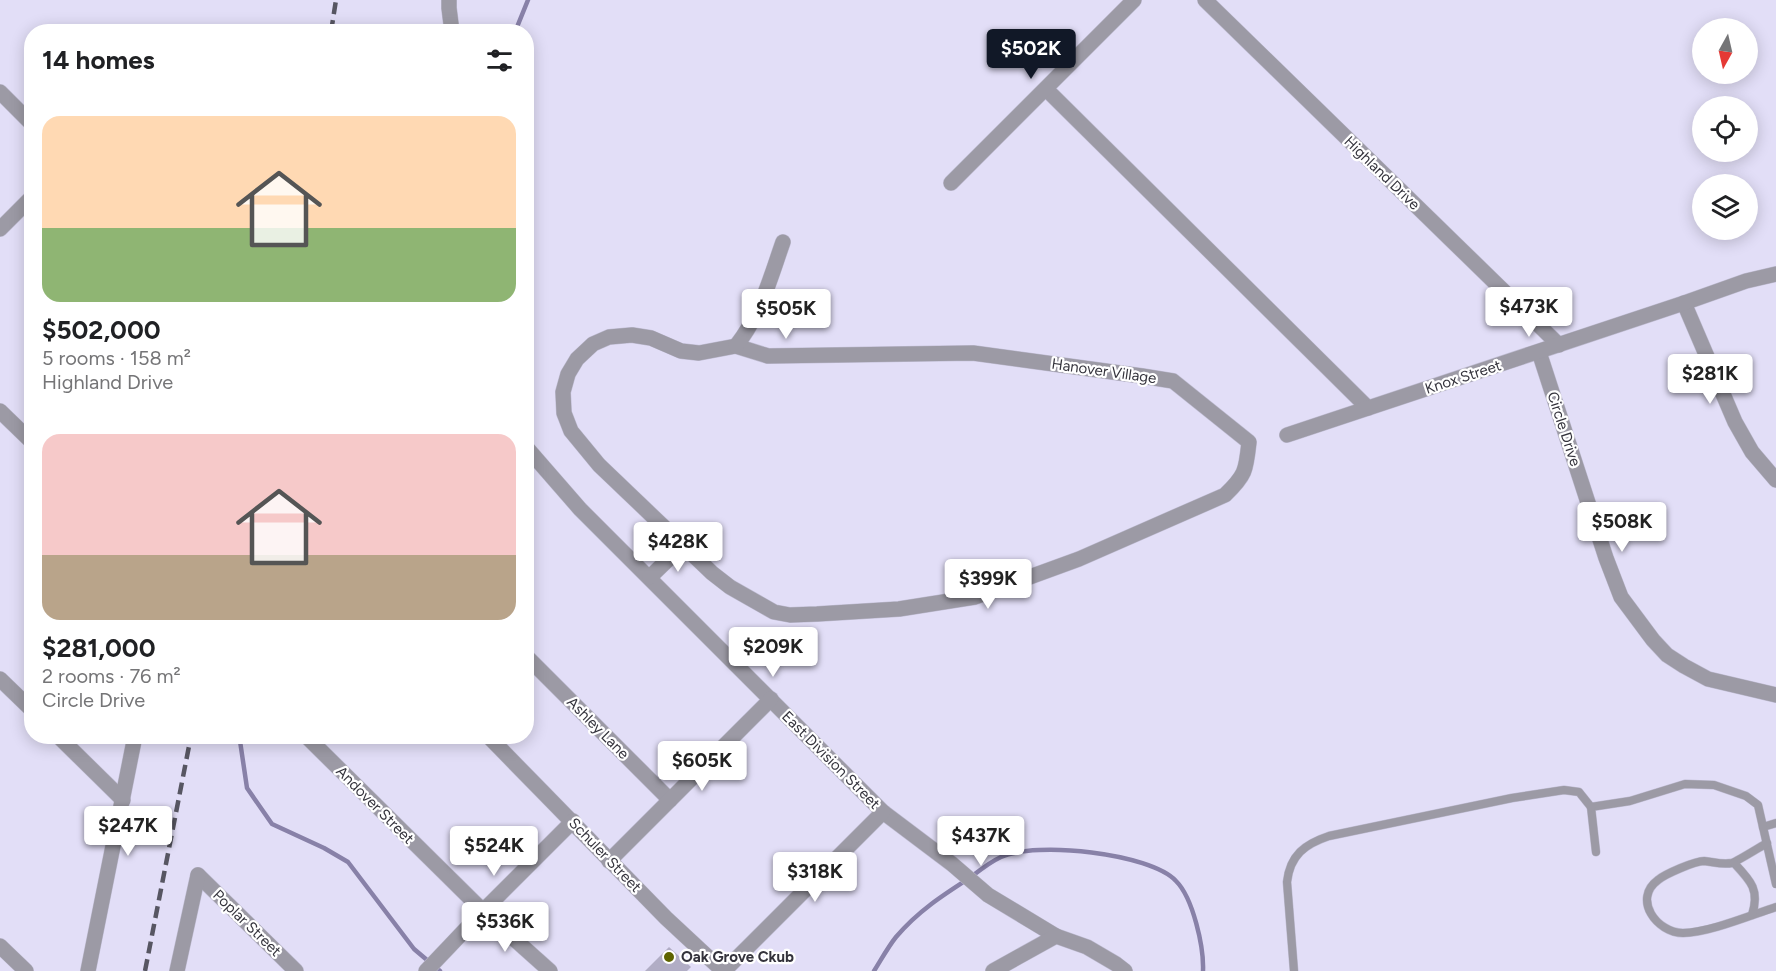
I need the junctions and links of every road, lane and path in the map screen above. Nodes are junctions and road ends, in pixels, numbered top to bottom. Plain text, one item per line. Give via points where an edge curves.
1 (449, 0) edge
2 (1134, 0) edge
3 (1205, 0) edge
4 (451, 24) edge
5 (1046, 89) junction
6 (0, 92) edge
7 (24, 116) edge
8 (951, 183) dead end
9 (24, 205) edge
10 (0, 229) edge
11 (783, 242) dead end
12 (1776, 274) edge
13 (1684, 303) junction
14 (1559, 345) junction
15 (736, 346) junction
16 (1539, 352) junction
17 (1368, 408) junction
18 (0, 411) edge
19 (24, 434) edge
20 (1287, 435) dead end
21 (534, 456) edge
22 (1776, 480) edge
23 (683, 545) junction
24 (650, 577) junction
25 (534, 664) edge
26 (0, 679) edge
27 (1776, 695) edge
28 (771, 699) junction
29 (24, 702) edge
30 (66, 744) edge
31 (134, 744) edge
32 (314, 744) edge
33 (496, 744) edge
34 (123, 800) junction
35 (670, 800) junction
36 (1591, 807) junction
37 (883, 812) junction
38 (573, 821) junction
39 (1776, 823) edge
40 (1763, 827) junction
41 (1767, 843) junction
42 (1596, 852) dead end
43 (609, 861) junction
44 (1734, 863) junction
45 (1776, 884) edge
46 (1776, 907) edge
47 (483, 911) junction
48 (1752, 915) junction
49 (1056, 936) junction
50 (0, 946) edge
51 (26, 971) edge
52 (88, 971) edge
53 (177, 971) edge
54 (296, 971) edge
55 (426, 971) edge
56 (550, 971) edge
57 (723, 971) edge
58 (993, 971) edge
59 (1125, 971) edge
60 (1294, 971) edge

1 - 4 street
2 - 5 street
3 - 14 street, Highland Drive
5 - 8 street
5 - 17 street
6 - 7 street
9 - 10 street
11 - 15 street via 758,312
12 - 13 street, Knox Street
13 - 14 street, Knox Street
13 - 22 street via 1736,422 1752,452
14 - 16 street, Knox Street
15 - 23 street, Hanover Village via 699,353 681,351 651,338 609,337 593,344 577,359 563,392 564,414 571,431 598,465
15 - 23 street, Hanover Village via 768,356 973,353 1173,381 1249,442 1247,468 1224,495 1079,560 975,597 899,609 790,615 774,612 730,587
16 - 17 street, Knox Street
16 - 27 street, Circle Drive via 1621,597 1653,640 1684,666 1708,679
17 - 20 street, Knox Street
18 - 19 street
21 - 24 street, East Division Street via 580,509
23 - 24 street
24 - 28 street, East Division Street
25 - 35 street, Ashley Lane
26 - 29 street
28 - 35 street
28 - 37 street, East Division Street
30 - 34 street
31 - 34 street
32 - 47 street, Andover Street
33 - 38 street, Schuler Street
34 - 52 street
35 - 43 street
36 - 40 lane via 1630,801 1685,784 1714,785 1746,796 1758,805
36 - 42 lane
36 - 60 lane via 1579,792 1564,790 1329,836 1311,843 1295,857 1288,870
37 - 49 street, East Division Street via 988,895
37 - 57 street
38 - 43 street, Schuler Street
38 - 47 street
39 - 40 lane
40 - 41 lane
41 - 44 lane
41 - 45 lane
43 - 57 street, Schuler Street
44 - 48 lane via 1750,880 1756,896
44 - 48 lane via 1702,861 1659,879 1648,893 1651,916 1666,929 1683,933
46 - 48 lane
47 - 55 street
47 - 56 street, Andover Street
49 - 58 street
49 - 59 street, East Division Street via 1087,947
50 - 51 street
53 - 54 street, Poplar Street via 198,875

